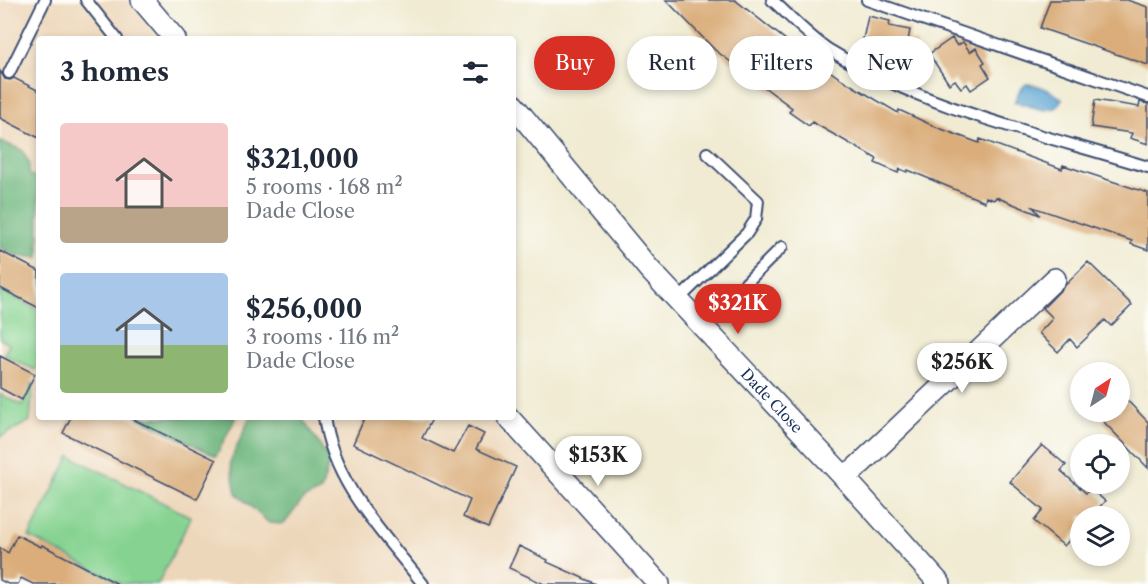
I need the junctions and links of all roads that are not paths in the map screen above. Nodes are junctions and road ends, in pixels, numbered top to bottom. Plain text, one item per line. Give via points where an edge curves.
1 (45, 0) edge
2 (86, 0) edge
3 (142, 0) edge
4 (772, 0) edge
5 (867, 0) edge
6 (115, 36) edge
7 (172, 36) edge
8 (9, 73) dead end
9 (1148, 98) edge
10 (516, 109) edge
11 (708, 153) dead end
12 (1148, 167) edge
13 (782, 247) dead end
14 (1054, 279) dead end
15 (678, 300) junction
16 (703, 326) junction
17 (324, 420) edge
18 (511, 420) edge
19 (843, 476) junction
20 (423, 584) edge
21 (659, 584) edge
22 (940, 584) edge

1 - 8 lane
2 - 6 lane
3 - 7 street
4 - 12 lane via 829,50 889,82 945,105
5 - 9 lane
10 - 15 street, Dade Close
11 - 15 lane via 759,201 756,219 747,233
13 - 16 lane
14 - 19 street via 855,469
15 - 16 street, Dade Close
16 - 19 street, Dade Close
17 - 20 lane via 337,467 356,499
18 - 21 street
19 - 22 street, Dade Close

